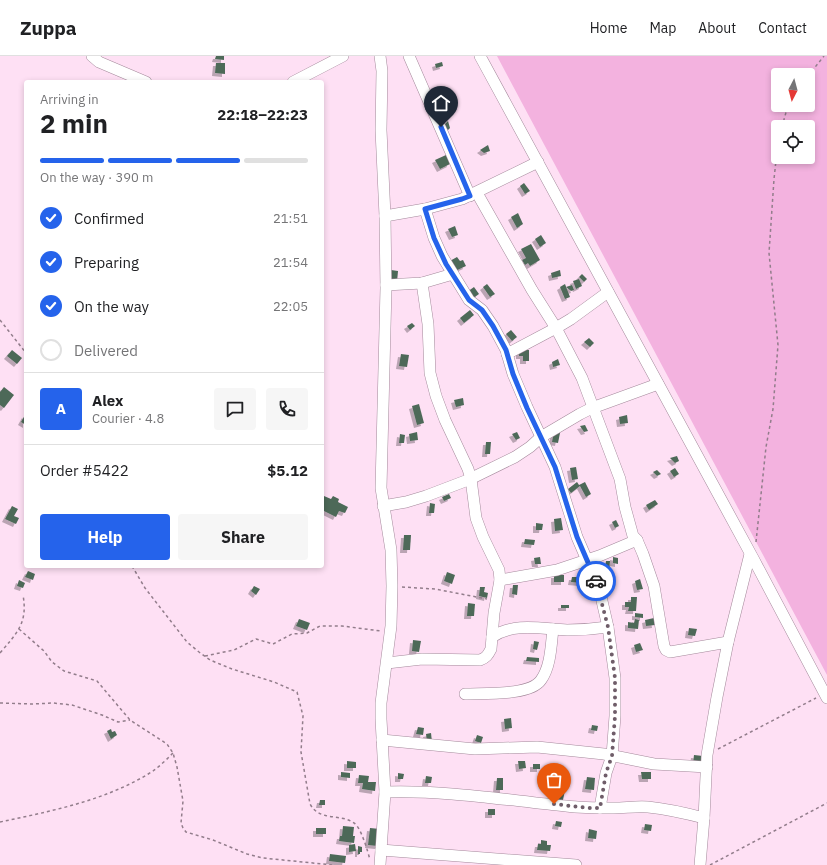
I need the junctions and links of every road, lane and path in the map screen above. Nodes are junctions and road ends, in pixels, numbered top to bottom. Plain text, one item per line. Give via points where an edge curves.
1 (92, 56) edge
2 (343, 56) edge
3 (380, 56) edge
4 (409, 56) edge
5 (480, 56) edge
6 (824, 56) edge
7 (814, 68) edge
8 (141, 80) edge
9 (298, 80) edge
10 (538, 162) junction
11 (776, 164) edge
12 (474, 194) junction
13 (425, 209) junction
14 (385, 216) junction
15 (453, 274) junction
16 (422, 283) junction
17 (386, 285) junction
18 (608, 292) junction
19 (0, 320) edge
20 (556, 328) junction
21 (24, 351) edge
22 (507, 354) junction
23 (658, 384) junction
24 (592, 408) junction
25 (541, 437) junction
26 (471, 479) junction
27 (383, 506) junction
28 (637, 540) junction
29 (752, 557) junction
30 (588, 560) junction
31 (133, 568) edge
32 (500, 580) junction
33 (392, 586) junction
34 (24, 595) dead end
35 (496, 602) junction
36 (608, 627) junction
37 (19, 629) junction
38 (553, 629) junction
39 (391, 631) junction
40 (492, 637) junction
41 (728, 642) junction
42 (0, 653) edge
43 (205, 656) junction
44 (387, 663) junction
45 (465, 694) dead end
46 (826, 696) edge
47 (0, 704) edge
48 (130, 720) junction
49 (382, 740) junction
50 (173, 753) junction
51 (707, 755) junction
52 (612, 756) junction
53 (707, 767) junction
54 (385, 792) junction
55 (827, 803) edge
56 (600, 808) junction
57 (704, 818) junction
58 (0, 822) edge
59 (381, 850) junction
60 (333, 865) edge
61 (370, 865) edge
62 (380, 865) edge
63 (576, 865) edge
64 (700, 865) edge
65 (710, 865) edge

1 - 8 street via 99,62
2 - 9 street
3 - 14 street
4 - 12 street
5 - 10 street
6 - 7 path
10 - 12 street
10 - 18 street
11 - 29 path via 769,253 778,345 773,409
12 - 13 street
12 - 20 street
13 - 14 street
13 - 15 street via 434,238
14 - 17 street
15 - 16 street
15 - 22 street via 469,300 482,310
16 - 17 street
16 - 26 street via 428,324 430,373 445,420
17 - 27 street via 381,471
18 - 20 street
18 - 23 street
19 - 21 path
20 - 22 street
20 - 24 street via 582,378
22 - 25 street via 524,401
23 - 24 street
23 - 29 street
24 - 25 street
24 - 28 street via 620,479 633,536
25 - 26 street via 515,457
25 - 30 street via 555,467 577,537
26 - 27 street via 426,496
26 - 32 street via 476,518 496,562
27 - 33 street via 391,550
28 - 30 street
28 - 41 street via 654,586 666,650 678,651
29 - 41 street
29 - 46 street
30 - 32 street via 557,570
30 - 36 street
31 - 43 path via 186,642
32 - 35 street
33 - 35 path via 458,592
33 - 39 street
34 - 37 path via 24,616
35 - 40 street
36 - 38 street via 586,630
36 - 52 street via 615,678
37 - 42 path
37 - 48 path via 64,671 97,681
38 - 40 street via 517,628 503,630
38 - 45 street via 546,669 537,685 512,692
39 - 43 path via 320,626 307,633 292,634 276,644 256,639 234,650
39 - 44 street
40 - 44 street via 491,649 485,658 480,660 422,659
41 - 51 street
43 - 61 path via 232,669 297,692 303,716 301,752 310,804 321,815 355,824
44 - 49 street via 382,703
46 - 51 path
47 - 48 path via 72,705 118,722
48 - 50 path via 167,744
49 - 52 street via 475,749 536,747
49 - 54 street
50 - 58 path via 154,770 111,792 42,813
50 - 60 path via 183,801 181,823 186,832 263,858
51 - 53 street
52 - 53 street via 654,764
52 - 56 street via 606,773
53 - 57 street
54 - 56 street via 441,793
54 - 59 street
55 - 65 path
56 - 57 street via 646,807
57 - 64 street
59 - 62 street
59 - 63 street

